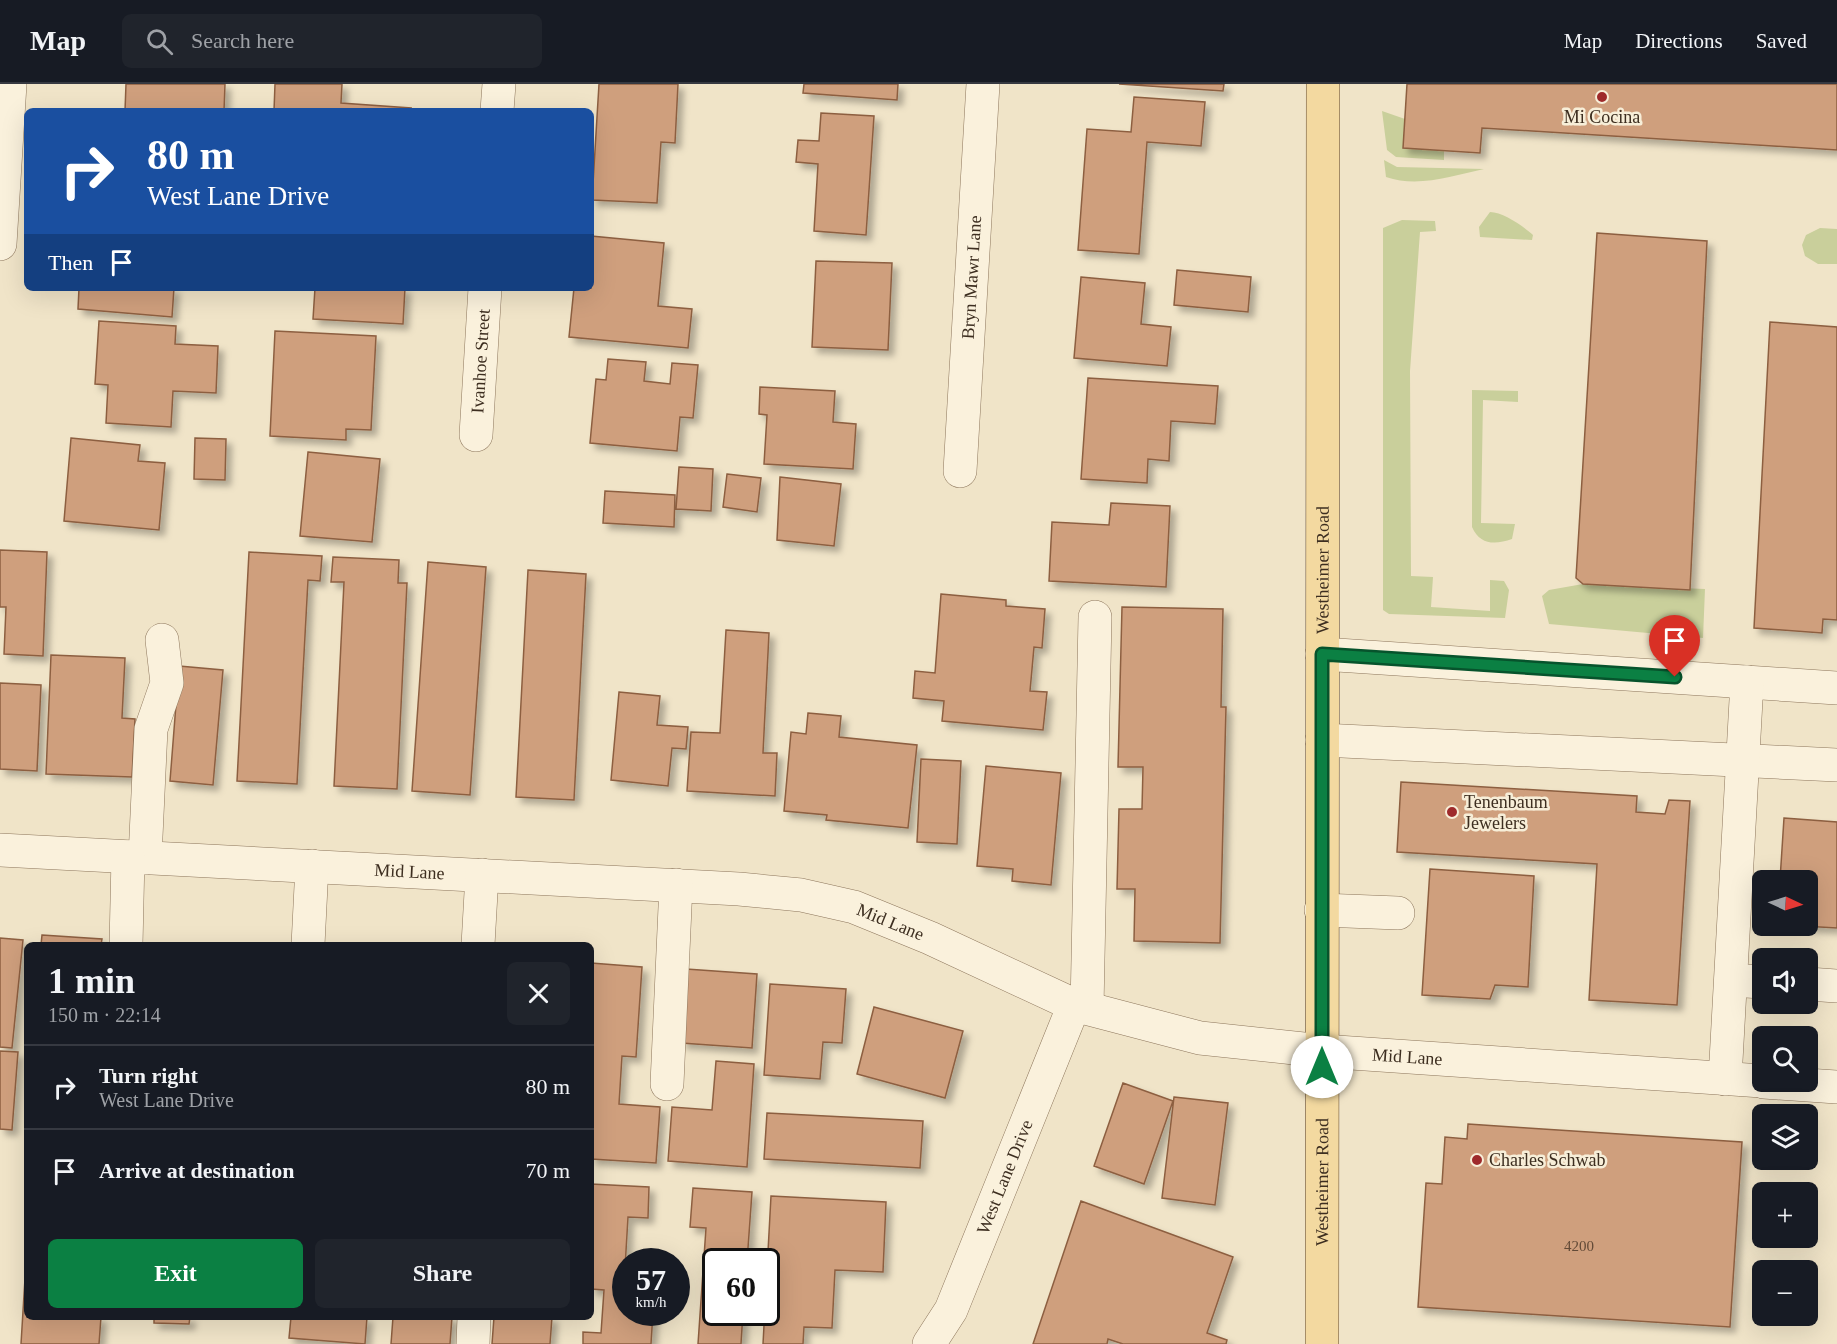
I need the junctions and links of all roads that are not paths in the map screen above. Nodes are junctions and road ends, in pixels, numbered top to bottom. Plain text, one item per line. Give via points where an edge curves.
1 (10, 84) edge
2 (499, 84) edge
3 (983, 84) edge
4 (1323, 84) edge
5 (497, 108) edge
6 (0, 244) edge
7 (485, 291) edge
8 (476, 435) dead end
9 (960, 471) dead end
10 (1095, 617) dead end
11 (162, 640) dead end
12 (1322, 654) junction
13 (1747, 682) junction
14 (1837, 687) edge
15 (1322, 740) junction
16 (1742, 761) junction
17 (1837, 765) edge
18 (0, 850) edge
19 (137, 857) junction
20 (312, 866) junction
21 (482, 875) junction
22 (676, 885) junction
23 (1322, 910) junction
24 (1398, 913) dead end
25 (126, 942) edge
26 (308, 942) edge
27 (478, 942) edge
28 (1747, 981) edge
29 (1818, 985) edge
30 (1837, 986) edge
31 (1080, 1006) junction
32 (1322, 1051) junction
33 (1725, 1079) junction
34 (1752, 1080) edge
35 (667, 1084) dead end
36 (1818, 1085) edge
37 (1837, 1087) edge
38 (474, 1320) edge
39 (473, 1344) edge
40 (929, 1344) edge
41 (1322, 1344) edge

1 - 6 street
2 - 5 street
3 - 9 street, Bryn Mawr Lane
4 - 12 main road, Westheimer Road
7 - 8 street, Ivanhoe Street
10 - 31 street
11 - 19 street via 167,683 151,729
12 - 13 street
12 - 15 main road, Westheimer Road
13 - 14 street
13 - 16 street
15 - 16 street
15 - 23 main road, Westheimer Road
16 - 17 street
16 - 28 street
18 - 19 street, Mid Lane
19 - 20 street, Mid Lane
19 - 25 street
20 - 21 street, Mid Lane
20 - 26 street
21 - 22 street, Mid Lane
21 - 27 street
22 - 31 street, Mid Lane via 801,895 855,907
22 - 35 street
23 - 24 street
23 - 32 main road, Westheimer Road
28 - 33 street
29 - 30 street
31 - 32 street, Mid Lane via 1200,1038
31 - 40 street, West Lane Drive via 951,1310
32 - 33 street, Mid Lane
32 - 41 main road, Westheimer Road
33 - 34 street, Mid Lane
36 - 37 street, Mid Lane
38 - 39 street

